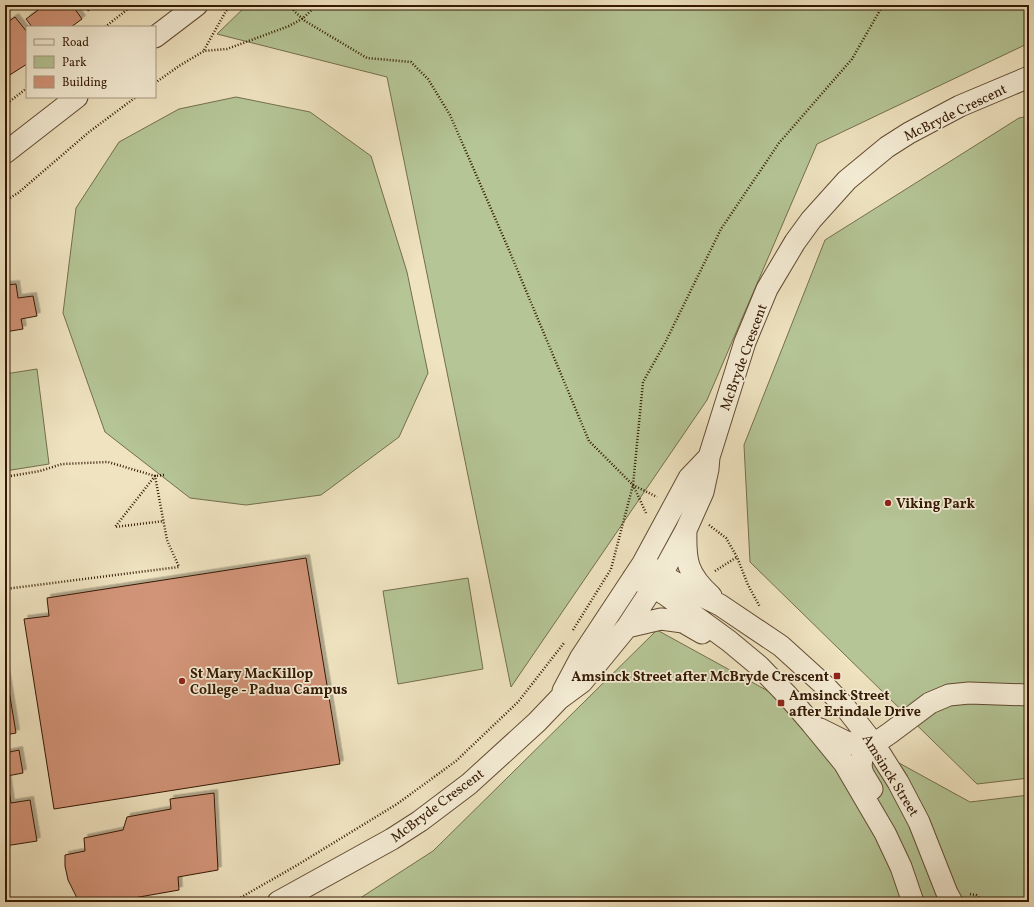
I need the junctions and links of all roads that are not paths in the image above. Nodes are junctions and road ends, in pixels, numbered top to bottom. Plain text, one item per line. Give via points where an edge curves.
1 (197, 5) edge
2 (156, 37) edge
3 (1029, 77) edge
4 (77, 98) edge
5 (5, 153) edge
6 (709, 457) junction
7 (686, 530) junction
8 (638, 570) junction
9 (657, 581) junction
10 (720, 604) junction
11 (627, 627) junction
12 (729, 641) junction
13 (1029, 695) edge
14 (559, 699) junction
15 (812, 724) junction
16 (874, 744) junction
17 (885, 833) junction
18 (278, 902) edge
19 (913, 902) edge
20 (952, 902) edge

1 - 2 street
3 - 6 street, McBryde Crescent via 960,106 909,133 847,180 812,220 795,242 767,289 745,342
4 - 5 street
6 - 7 street, McBryde Crescent via 703,492
6 - 8 street, McBryde Crescent via 689,478
7 - 9 street, McBryde Crescent
7 - 10 street via 689,567 700,585
8 - 9 street, Amsinck Street
8 - 14 street, McBryde Crescent via 581,657
9 - 10 street, Amsinck Street via 674,582
9 - 11 street, McBryde Crescent
9 - 12 street, Amsinck Street
10 - 16 street, Amsinck Street via 781,646 830,691
11 - 12 street via 661,619 683,622 706,635
11 - 14 street, McBryde Crescent via 582,682
12 - 15 street, Amsinck Street via 759,666
13 - 16 street via 949,695 930,703
14 - 18 street, McBryde Crescent via 468,784 420,821
15 - 16 street via 856,745
15 - 17 street, Amsinck Street via 844,763
16 - 17 street via 862,757 861,767 876,795
16 - 20 street, Amsinck Street via 920,822
17 - 19 street, Amsinck Street via 901,867

